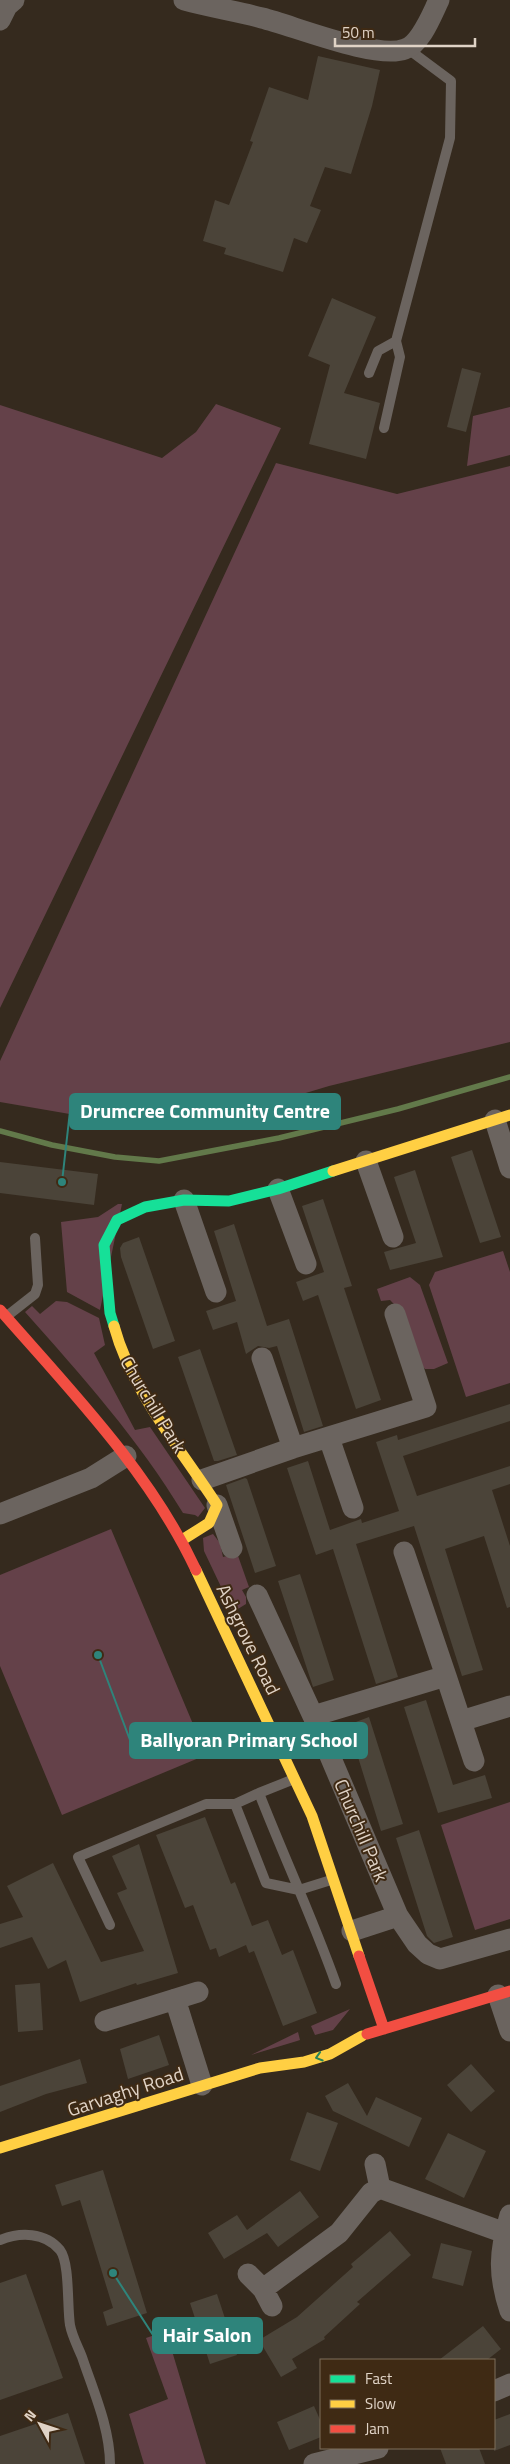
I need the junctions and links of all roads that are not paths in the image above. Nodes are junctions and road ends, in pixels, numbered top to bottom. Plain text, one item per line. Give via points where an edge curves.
1 (14, 0) edge
2 (184, 0) edge
3 (439, 0) edge
4 (0, 20) edge
5 (408, 49) junction
6 (396, 341) junction
7 (369, 373) dead end
8 (384, 428) dead end
9 (502, 1118) edge
10 (366, 1161) junction
11 (510, 1168) edge
12 (278, 1189) junction
13 (184, 1200) junction
14 (394, 1237) dead end
15 (35, 1238) dead end
16 (306, 1264) dead end
17 (216, 1292) dead end
18 (3, 1313) edge
19 (395, 1314) dead end
20 (262, 1358) dead end
21 (328, 1438) junction
22 (293, 1448) junction
23 (126, 1456) junction
24 (202, 1480) junction
25 (217, 1505) junction
26 (353, 1508) dead end
27 (0, 1514) edge
28 (182, 1540) junction
29 (232, 1548) dead end
30 (404, 1552) dead end
31 (257, 1595) dead end
32 (446, 1676) junction
33 (510, 1706) edge
34 (313, 1716) junction
35 (461, 1721) junction
36 (474, 1760) dead end
37 (295, 1778) junction
38 (259, 1793) junction
39 (235, 1804) junction
40 (334, 1879) junction
41 (299, 1890) junction
42 (398, 1916) junction
43 (110, 1925) dead end
44 (352, 1931) junction
45 (510, 1939) edge
46 (336, 1984) dead end
47 (198, 1992) dead end
48 (504, 1993) edge
49 (175, 1999) junction
50 (105, 2021) dead end
51 (384, 2029) junction
52 (510, 2031) edge
53 (362, 2036) junction
54 (333, 2038) dead end
55 (290, 2050) dead end
56 (260, 2068) junction
57 (202, 2085) junction
58 (0, 2148) edge
59 (375, 2164) dead end
60 (380, 2188) junction
61 (507, 2224) edge
62 (0, 2240) edge
63 (248, 2274) dead end
64 (510, 2311) edge
65 (510, 2384) edge
66 (495, 2391) edge
67 (374, 2449) edge
68 (110, 2464) edge
69 (314, 2464) edge

1 - 4 street
2 - 5 street via 359,46 395,52
3 - 5 street via 424,31
5 - 6 lane via 451,81 450,138
6 - 7 lane via 378,351
6 - 8 lane via 400,357
9 - 10 street, Churchill Park
9 - 11 street, Churchill Park
10 - 12 street, Churchill Park
10 - 14 street
12 - 13 street, Churchill Park via 229,1200
12 - 16 street
13 - 17 street
13 - 24 street, Churchill Park via 145,1207 117,1220 104,1245 110,1313 126,1361
15 - 18 lane via 38,1285 35,1294
18 - 23 street, Ashgrove Road
19 - 21 street via 426,1408
20 - 22 street
21 - 22 street
21 - 26 street
22 - 24 street
23 - 27 street via 91,1478
23 - 28 street, Ashgrove Road
24 - 25 street, Churchill Park
25 - 28 street via 209,1523
25 - 29 street, Churchill Park
28 - 37 street, Ashgrove Road
30 - 32 street
31 - 34 street, Churchill Park
32 - 34 street
32 - 35 street
33 - 35 street
34 - 42 street, Churchill Park
35 - 36 street
37 - 38 lane
37 - 40 street, Ashgrove Road
38 - 39 lane
38 - 41 lane
39 - 41 lane via 266,1883
39 - 43 lane via 206,1804 78,1857
40 - 41 lane
40 - 44 street, Ashgrove Road
41 - 46 lane
42 - 44 street
42 - 45 street, Churchill Park via 417,1944 440,1959
44 - 51 street, Ashgrove Road
47 - 49 street
48 - 51 street, Garvaghy Road
48 - 52 street
49 - 50 street
49 - 57 street
51 - 53 street, Garvaghy Road
53 - 54 street, Garvaghy Road
53 -> 56 street, Garvaghy Road via 321,2057
55 - 56 street, Garvaghy Road
56 - 57 street, Garvaghy Road
57 - 58 street, Garvaghy Road
59 - 60 street
60 - 61 street
60 - 63 street via 371,2193 339,2233 268,2297
61 - 64 street via 500,2255 500,2274
62 - 68 lane via 35,2235 50,2240 61,2251 70,2326 100,2410
65 - 66 street
67 - 69 street

